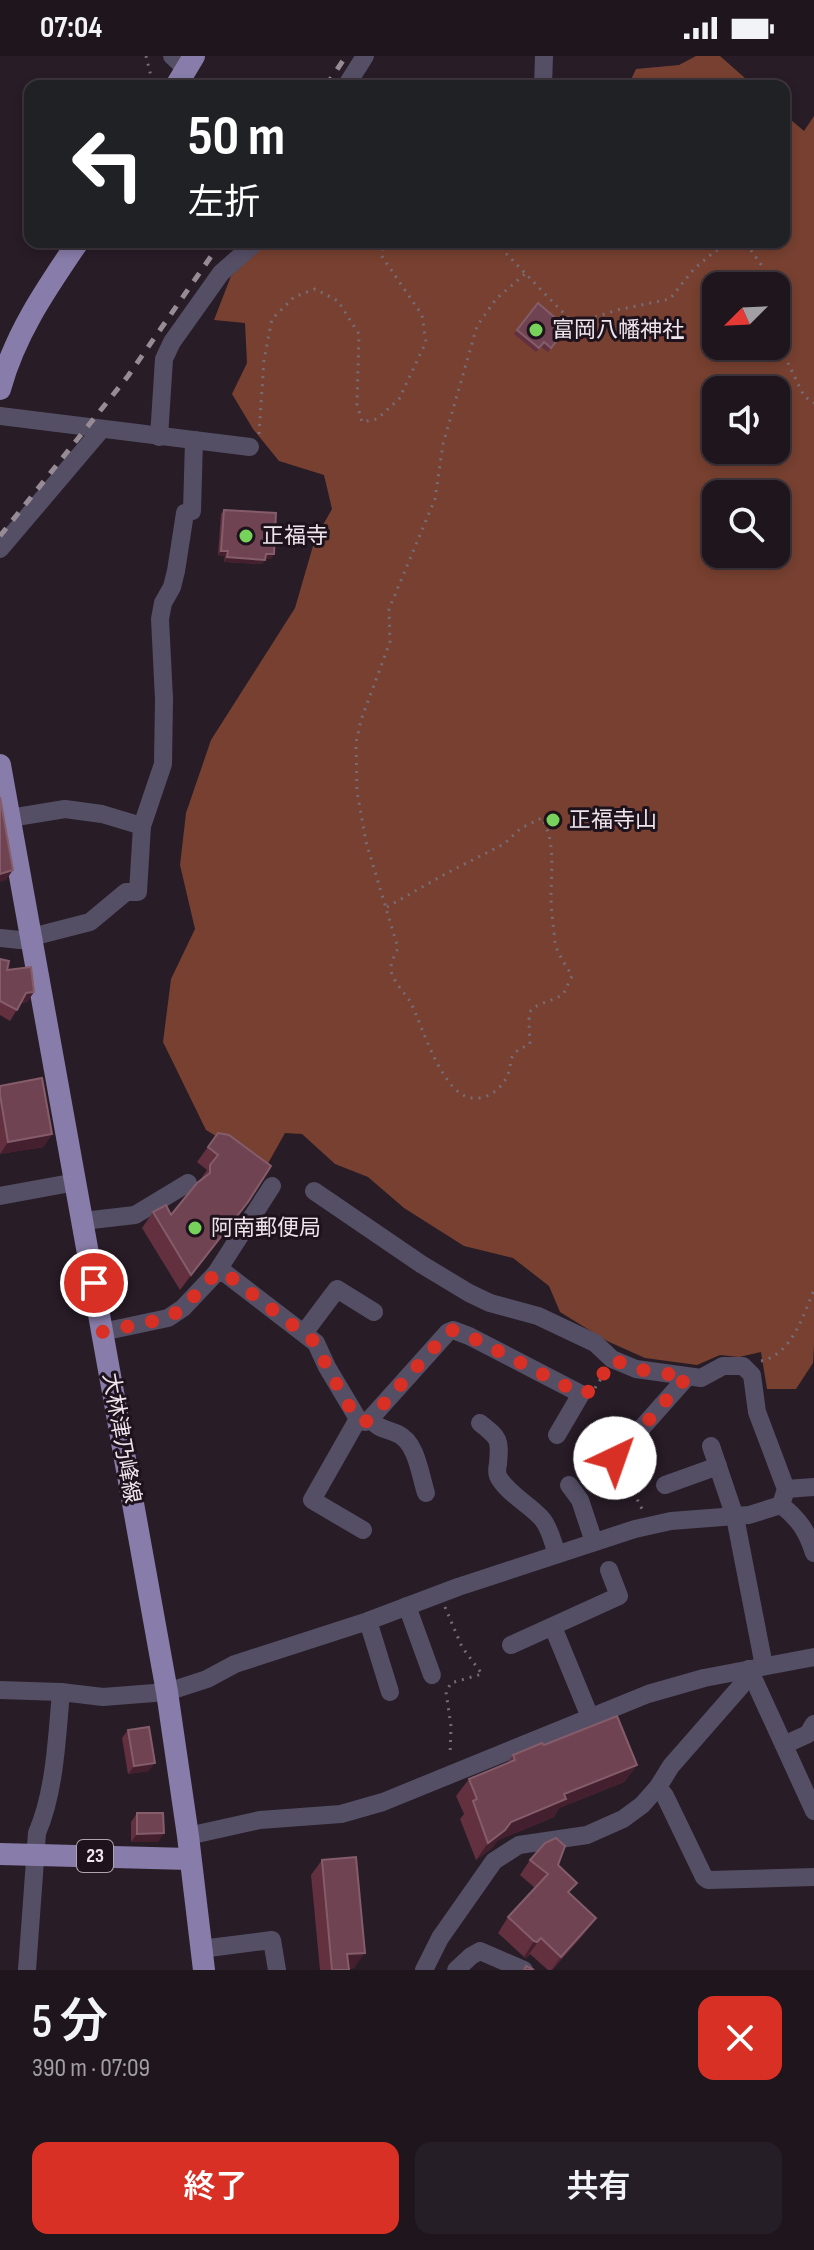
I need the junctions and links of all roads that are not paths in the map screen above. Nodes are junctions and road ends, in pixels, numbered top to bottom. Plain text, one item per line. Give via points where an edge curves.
1 (365, 56) edge
2 (544, 56) edge
3 (350, 80) edge
4 (543, 80) edge
5 (74, 248) edge
6 (249, 248) edge
7 (0, 389) edge
8 (0, 416) edge
9 (101, 430) junction
10 (159, 437) junction
11 (194, 440) junction
12 (250, 447) road end
13 (0, 549) edge
14 (0, 765) edge
15 (10, 818) junction
16 (142, 826) junction
17 (0, 938) edge
18 (31, 938) junction
19 (76, 1182) junction
20 (188, 1183) dead end
21 (272, 1186) dead end
22 (314, 1191) dead end
23 (0, 1196) edge
24 (83, 1221) junction
25 (216, 1273) junction
26 (374, 1312) dead end
27 (102, 1332) junction
28 (304, 1333) junction
29 (687, 1377) junction
30 (364, 1419) junction
31 (480, 1423) dead end
32 (557, 1435) dead end
33 (598, 1445) dead end
34 (711, 1446) dead end
35 (718, 1466) junction
36 (569, 1485) dead end
37 (665, 1485) dead end
38 (814, 1487) edge
39 (426, 1493) dead end
40 (784, 1497) junction
41 (735, 1517) junction
42 (363, 1530) dead end
43 (594, 1542) junction
44 (814, 1553) edge
45 (557, 1554) junction
46 (609, 1570) dead end
47 (407, 1606) junction
48 (368, 1621) junction
49 (553, 1627) junction
50 (511, 1645) dead end
51 (814, 1657) edge
52 (756, 1668) junction
53 (432, 1675) dead end
54 (0, 1690) edge
55 (61, 1692) junction
56 (167, 1692) junction
57 (390, 1692) dead end
58 (590, 1717) junction
59 (814, 1724) edge
60 (814, 1743) edge
61 (786, 1749) junction
62 (658, 1787) junction
63 (814, 1811) edge
64 (188, 1836) junction
65 (0, 1854) edge
66 (35, 1854) junction
67 (189, 1859) junction
68 (814, 1877) edge
69 (203, 1959) edge
70 (27, 1970) edge
71 (277, 1970) edge
72 (424, 1970) edge
73 (456, 1970) edge
74 (524, 1970) edge

1 - 3 street
2 - 4 street
5 - 7 main road via 17,339
6 - 10 street via 221,273 172,342 164,359
8 - 9 street
9 - 10 street
9 - 13 street
10 - 11 street
11 - 12 street
11 - 16 street via 192,511 185,513 176,571 160,619 163,764
14 - 15 main road, 大林津乃峰線
15 - 16 street via 65,809
15 - 18 main road, 大林津乃峰線
16 - 18 street via 138,892 126,892 90,922
17 - 18 street
18 - 19 main road, 大林津乃峰線
19 - 23 street
19 - 24 main road, 大林津乃峰線
20 - 24 street via 135,1215
21 - 25 street
22 - 29 street via 469,1293 560,1325 636,1369
24 - 27 main road, 大林津乃峰線
25 - 27 street via 168,1318
25 - 28 street via 225,1273
26 - 28 street via 337,1289
27 - 56 main road, 大林津乃峰線
28 - 30 street
29 - 33 street via 615,1458
29 - 40 street via 701,1378 723,1366 743,1366 752,1375 757,1412
30 - 32 street via 453,1330 581,1394
30 - 39 street via 410,1443
30 - 42 street via 312,1500
31 - 45 street via 498,1437 498,1477 541,1517
34 - 35 street
35 - 37 street
35 - 41 street
36 - 43 street via 580,1500
38 - 40 street
40 - 41 street
40 - 44 street
41 - 43 street via 671,1521
41 - 52 street
43 - 45 street
45 - 47 street
46 - 49 street via 619,1596
47 - 48 street
47 - 53 street
48 - 56 street
48 - 57 street
49 - 50 street
49 - 58 street
51 - 52 street
52 - 58 street via 648,1694
52 - 61 street
52 - 62 street
54 - 55 street
55 - 56 street via 103,1697
55 - 66 street
56 - 64 main road, 大林津乃峰線
58 - 64 street via 383,1802 341,1814 260,1820
59 - 61 street
60 - 61 street
61 - 63 street
62 - 68 street via 708,1880
62 - 72 street via 623,1819 587,1835 519,1845 494,1861
64 - 67 main road, 大林津乃峰線
65 - 66 main road, 23
66 - 67 main road, 23
66 - 70 street
67 - 69 main road, 大林津乃峰線
69 - 71 street via 272,1940
73 - 74 street via 480,1951

